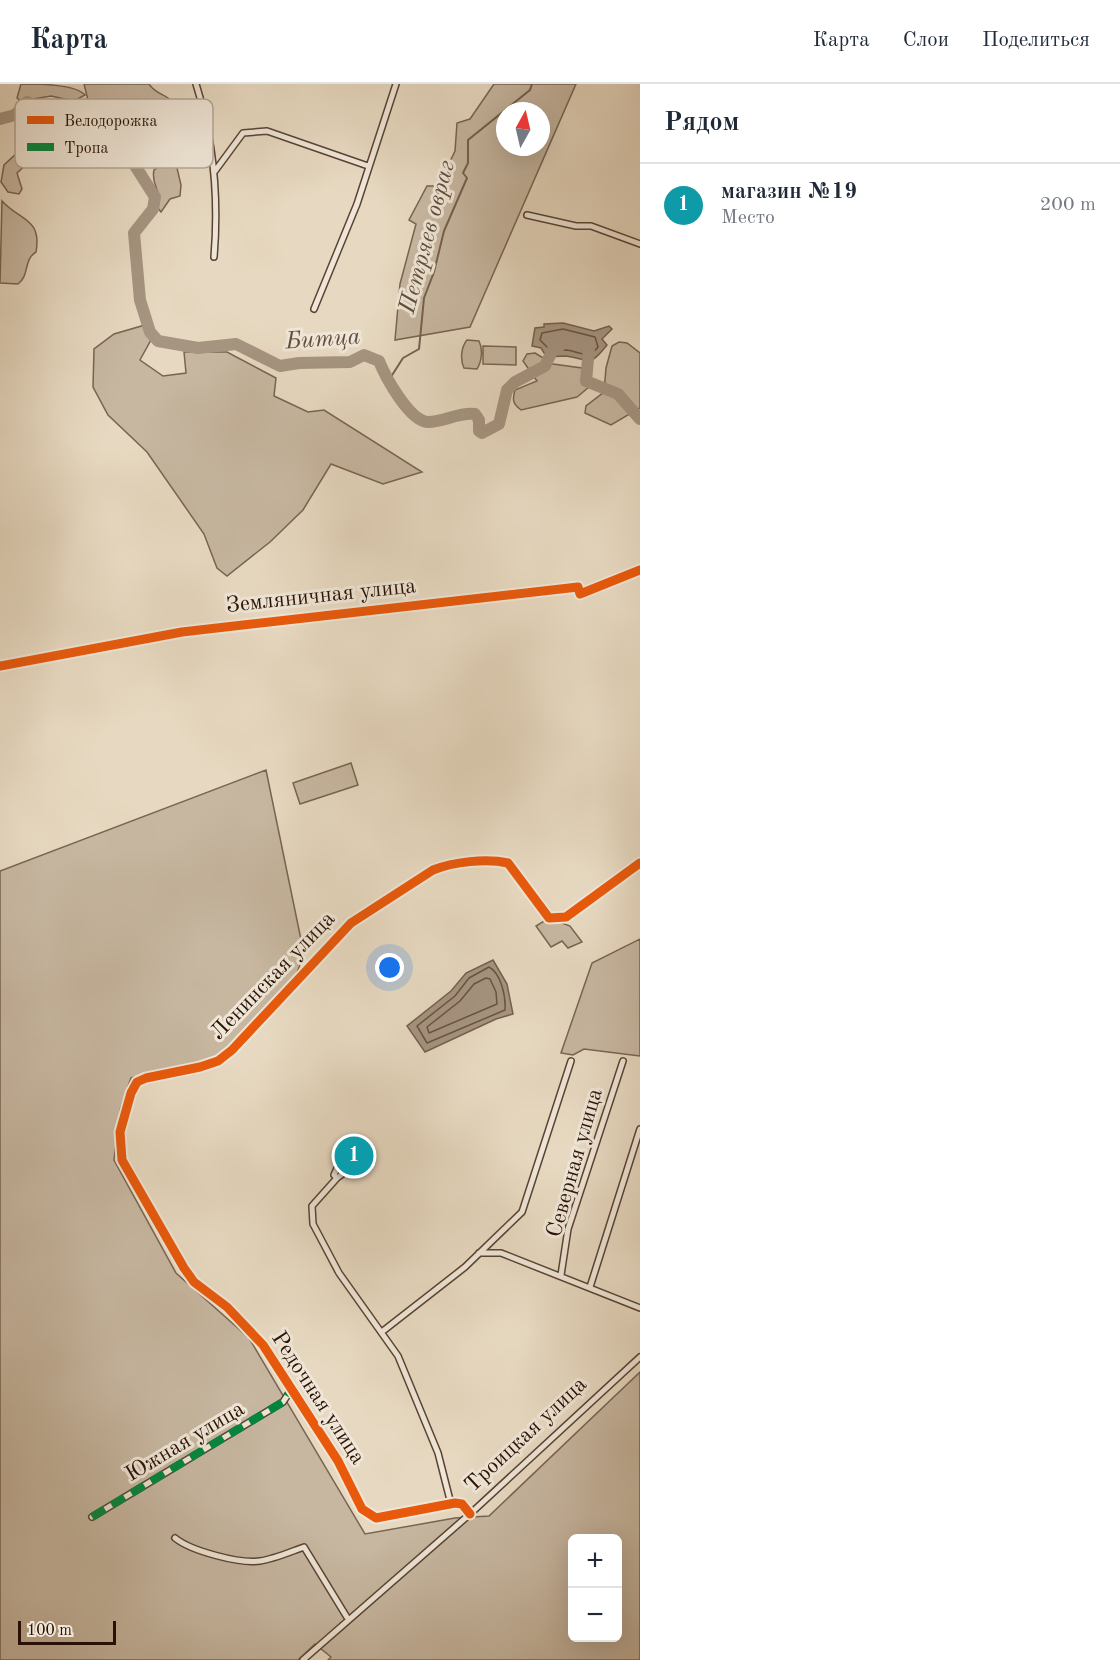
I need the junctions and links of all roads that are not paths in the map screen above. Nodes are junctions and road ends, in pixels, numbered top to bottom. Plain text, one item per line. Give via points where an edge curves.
1 (196, 84) edge
2 (396, 84) edge
3 (201, 99) edge
4 (213, 159) edge
5 (368, 165) junction
6 (215, 171) junction
7 (527, 215) dead end
8 (640, 244) edge
9 (214, 257) dead end
10 (314, 309) dead end
11 (640, 570) edge
12 (0, 666) edge
13 (640, 863) edge
14 (571, 1061) dead end
15 (623, 1061) dead end
16 (161, 1074) joint
17 (640, 1129) edge
18 (337, 1178) junction
19 (492, 1241) junction
20 (479, 1253) junction
21 (498, 1253) junction
22 (561, 1275) junction
23 (590, 1287) junction
24 (640, 1308) edge
25 (383, 1331) junction
26 (640, 1357) edge
27 (291, 1390) junction
28 (451, 1504) junction
29 (470, 1514) junction
30 (92, 1517) dead end
31 (175, 1538) dead end
32 (348, 1619) junction
33 (303, 1660) edge

1 - 3 street
2 - 5 street
4 - 6 street
5 - 6 street via 267,131 243,133
5 - 10 street via 357,204
6 - 9 street
7 - 8 street via 591,226
11 - 12 street, Земляничная улица via 580,594 578,587 182,632
13 - 16 street, Ленинская улица via 566,917 549,918 508,863 443,866 401,889 340,933 232,1050 200,1067
14 - 19 street via 522,1212
15 - 22 street, Северная улица via 568,1229
16 - 27 street, Редочная улица via 137,1082 130,1093 120,1132 122,1160 194,1282 252,1332
17 - 23 street
18 - 18 street via 364,1158 360,1146 347,1153 336,1170
18 - 25 street via 312,1206 313,1224 339,1273
19 - 20 street
19 - 21 street
20 - 21 street
20 - 25 street
21 - 22 street
22 - 23 street
23 - 24 street
25 - 28 street via 398,1356 438,1453
26 - 29 street, Троицкая улица
27 - 28 street, Редочная улица via 368,1515 376,1518
27 - 30 street, Южная улица via 283,1402
28 - 29 street via 462,1504
29 - 32 street, Троицкая улица
31 - 32 street via 200,1552 258,1561 304,1547
32 - 33 street, Троицкая улица

